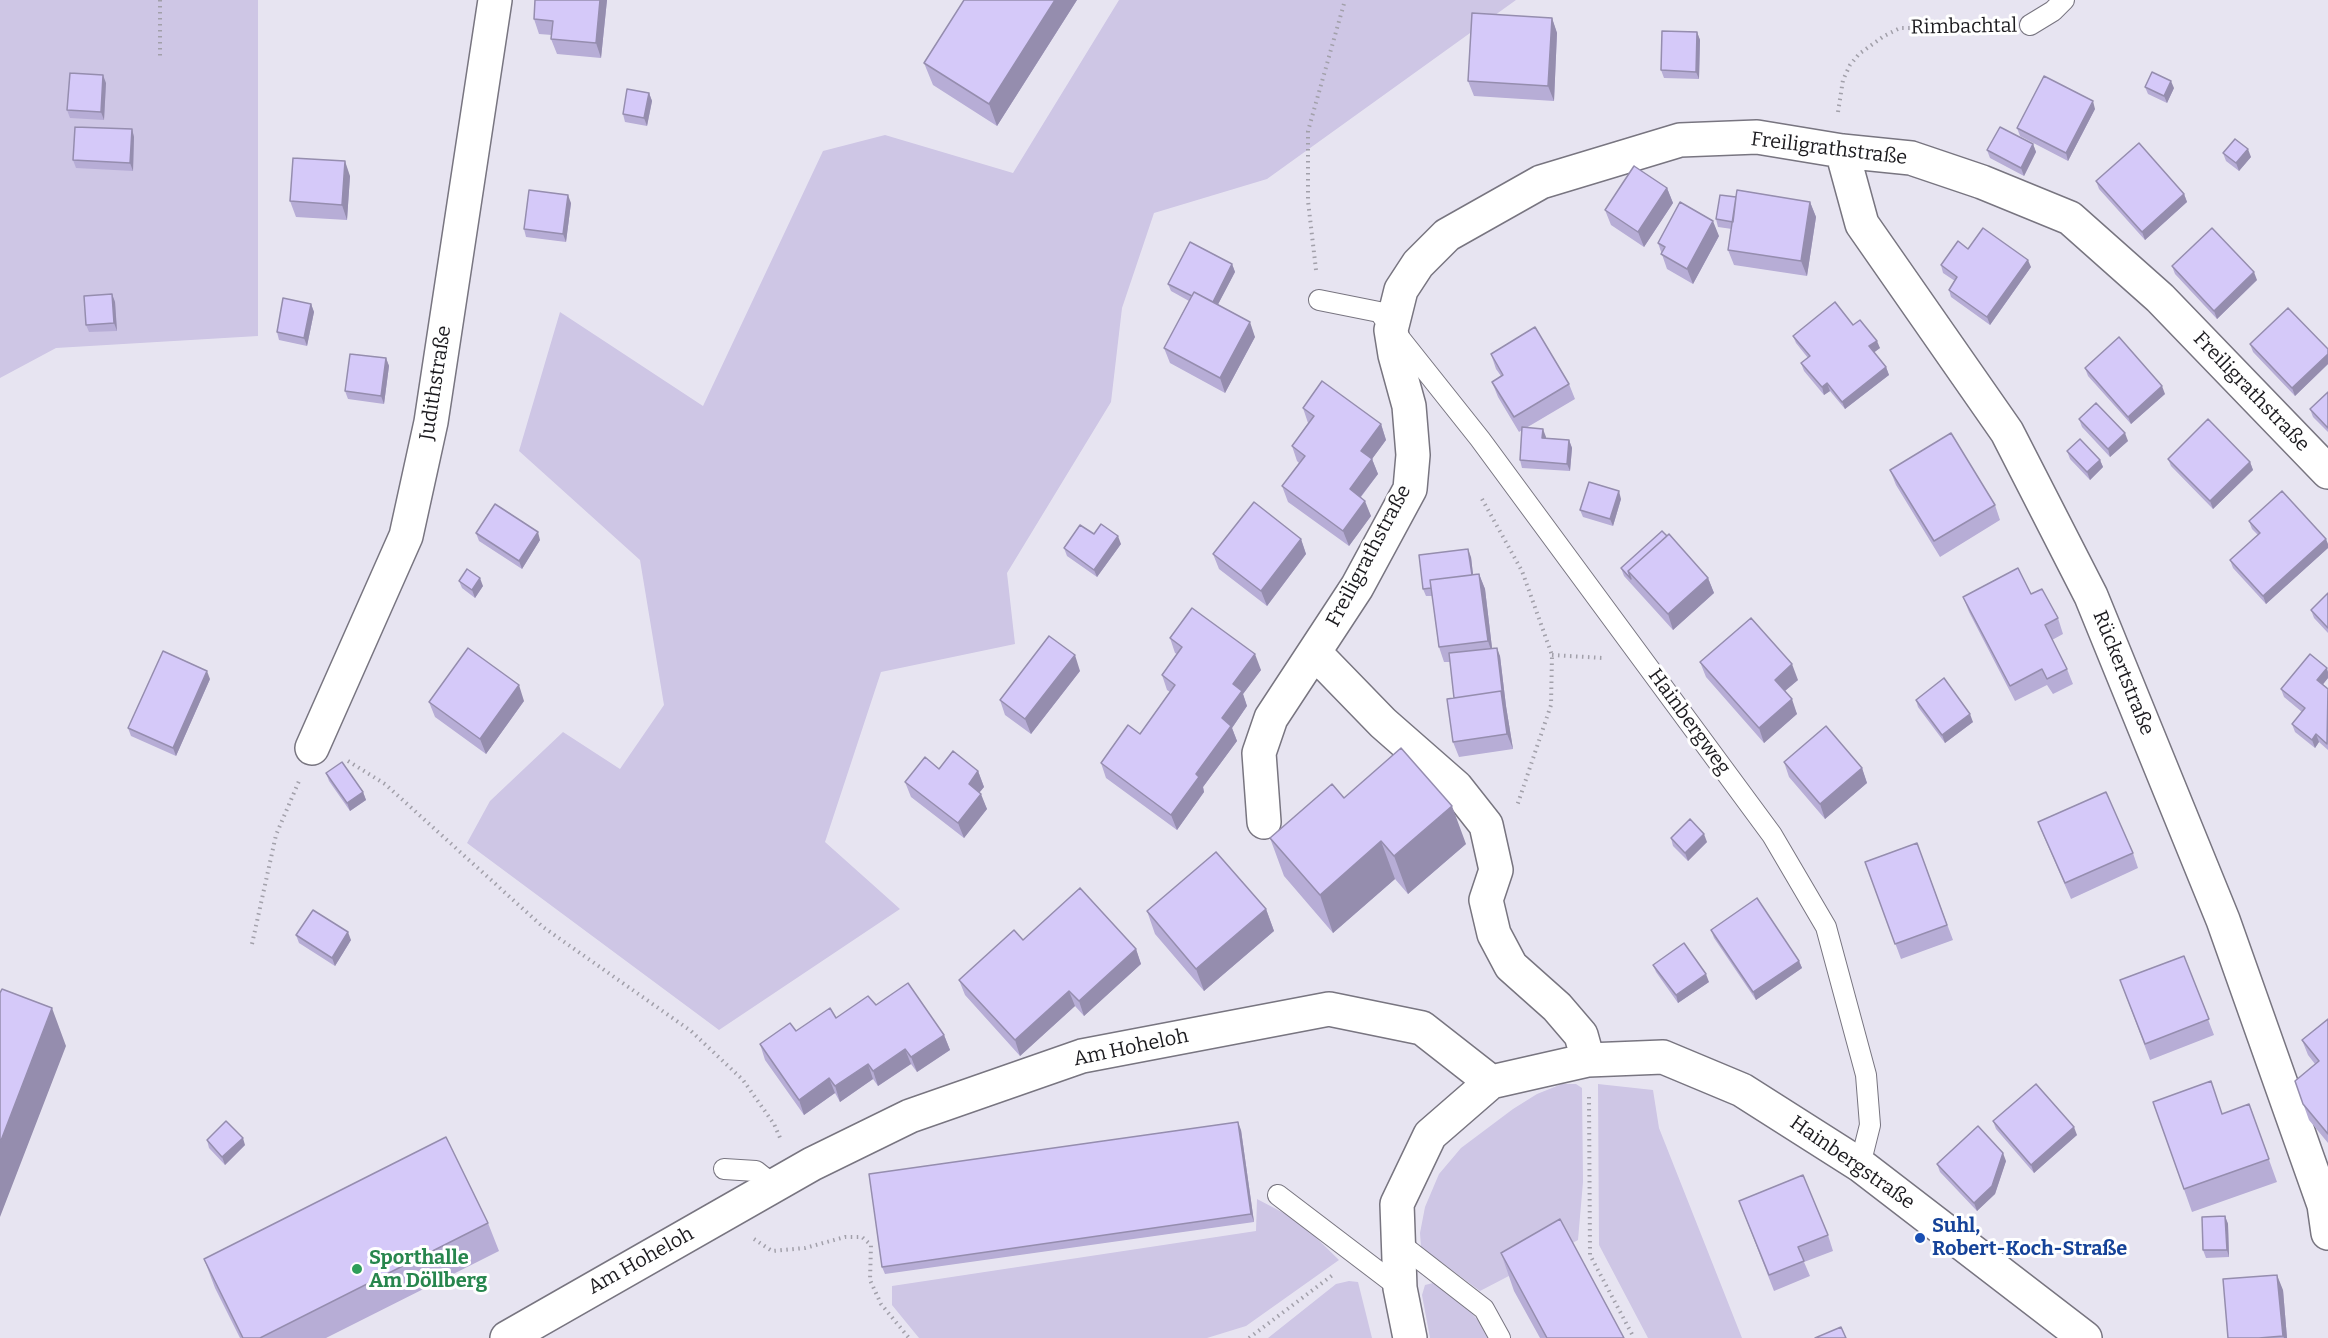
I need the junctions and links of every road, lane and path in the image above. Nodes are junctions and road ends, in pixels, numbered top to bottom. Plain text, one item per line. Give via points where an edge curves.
1 (160, 0) edge
2 (495, 0) edge
3 (1345, 0) edge
4 (2064, 0) edge
5 (2030, 25) joint
6 (160, 56) dead end
7 (1842, 151) junction
8 (1320, 300) joint
9 (1391, 330) junction
10 (2328, 472) edge
11 (1479, 492) dead end
12 (1315, 653) junction
13 (1552, 655) junction
14 (1643, 660) junction
15 (312, 748) junction
16 (1515, 815) dead end
17 (1264, 822) dead end
18 (252, 944) dead end
19 (1588, 1060) junction
20 (1491, 1082) junction
21 (812, 1164) junction
22 (1860, 1164) junction
23 (724, 1169) dead end
24 (775, 1186) junction
25 (1278, 1195) dead end
26 (739, 1206) junction
27 (2328, 1233) edge
28 (1399, 1243) junction
29 (1358, 1256) junction
30 (1400, 1288) junction
31 (507, 1338) edge
32 (909, 1338) edge
33 (1249, 1338) edge
34 (1410, 1338) edge
35 (1500, 1338) edge
36 (1634, 1338) edge
37 (2085, 1338) edge

1 - 6 path
2 - 15 street, Judithstraße via 431,422 406,536
3 - 8 path via 1308,131 1308,201
4 - 5 lane, Rimbachtal
5 - 7 path, Rimbachtal via 1900,28 1869,45 1850,65 1843,80 1836,126
7 - 9 street, Freiligrathstraße via 1757,137 1680,140 1541,182 1447,235 1418,264 1401,290
7 - 10 street, Freiligrathstraße via 1911,158 2070,218 2160,298
7 - 27 street, Rückertstraße via 1862,224 2007,432 2091,596 2223,920 2324,1205
8 - 9 lane, Hainbergweg via 1379,312
9 - 12 street, Freiligrathstraße via 1409,406 1413,455 1410,489 1357,587
9 - 14 lane, Hainbergweg via 1480,439
11 - 13 path via 1522,571
12 - 17 street, Freiligrathstraße via 1271,718 1259,753
12 - 19 street via 1383,723 1456,788 1486,825 1496,870 1486,900 1494,934 1511,966 1557,1007 1581,1035
13 - 14 path
13 - 16 path via 1551,705
14 - 22 lane, Hainbergweg via 1772,835 1826,927 1866,1075 1870,1125
15 - 18 path via 276,835
15 - 21 path via 346,759 385,784 543,927 691,1031 743,1080 783,1144
19 - 20 street, Hainbergstraße
19 - 22 street, Hainbergstraße via 1663,1057 1742,1090
19 - 36 path via 1590,1255
20 - 21 street, Am Hoheloh via 1422,1028 1329,1009 1082,1056 910,1116
20 - 28 street via 1430,1135 1397,1204
21 - 24 street, Am Hoheloh
22 - 37 street, Hainbergstraße
23 - 24 lane via 756,1171
24 - 26 street, Am Hoheloh
25 - 29 lane
26 - 31 street, Am Hoheloh
26 - 32 path via 751,1237 772,1251 862,1237 872,1245 870,1280 881,1304
28 - 30 street
28 - 35 lane via 1484,1310
29 - 30 lane
29 - 33 path
30 - 34 street

